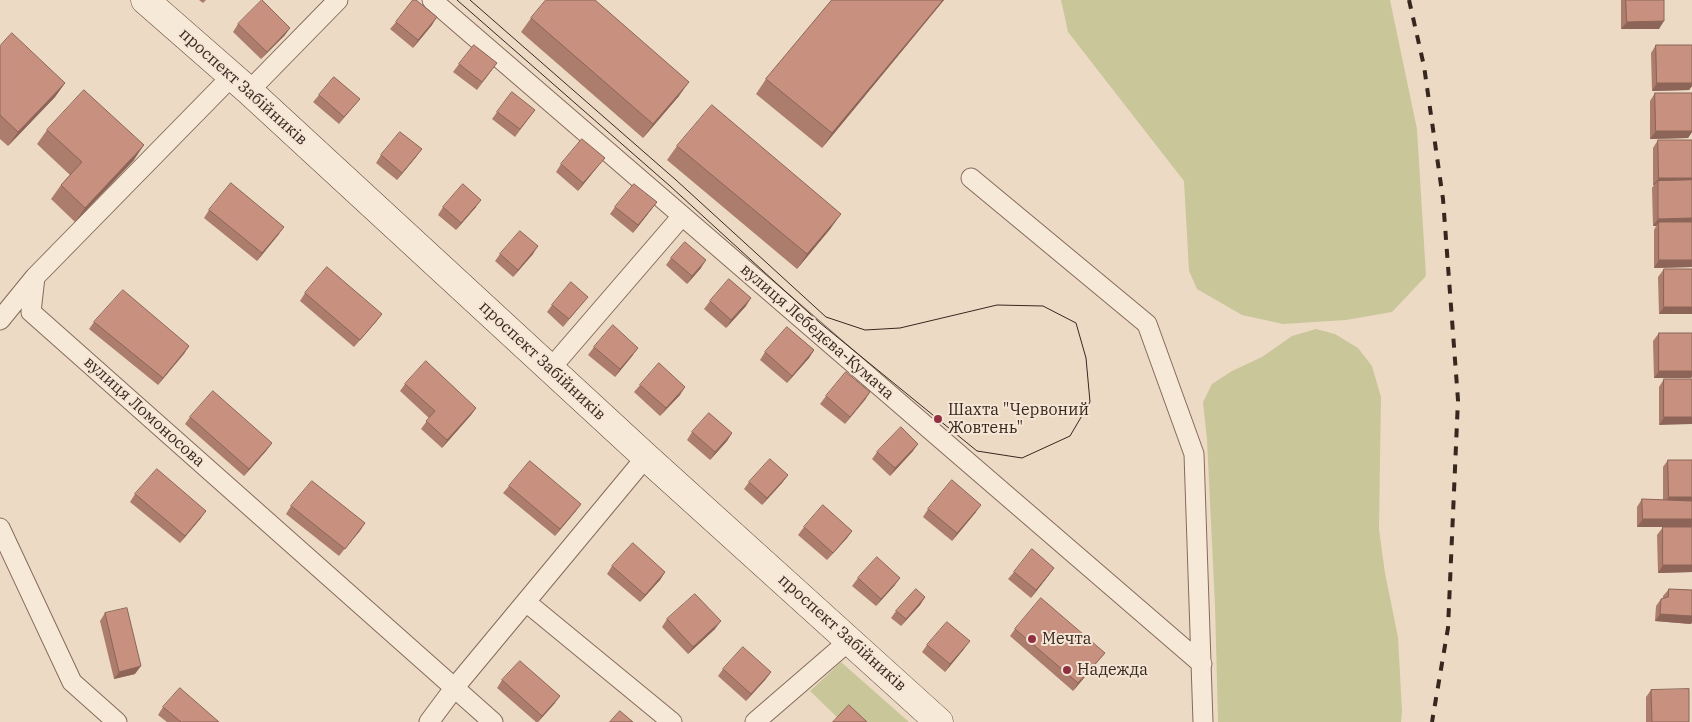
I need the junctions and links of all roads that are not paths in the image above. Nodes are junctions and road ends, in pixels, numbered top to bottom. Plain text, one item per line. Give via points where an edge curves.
1 (145, 0) edge
2 (338, 0) edge
3 (432, 0) edge
4 (240, 83) junction
5 (971, 178) dead end
6 (682, 216) junction
7 (35, 277) junction
8 (0, 320) edge
9 (551, 368) junction
10 (646, 457) junction
11 (0, 528) edge
12 (526, 602) junction
13 (850, 640) junction
14 (1202, 664) junction
15 (455, 687) junction
16 (117, 722) edge
17 (430, 722) edge
18 (493, 722) edge
19 (672, 722) edge
20 (755, 722) edge
21 (939, 722) edge
22 (1203, 722) edge

1 - 4 main road, проспект Забійників
2 - 4 street
3 - 6 street, вулиця Лебедєва-Кумача
4 - 7 street
4 - 9 main road, проспект Забійників
5 - 14 street via 1146,324 1194,454
6 - 9 street
6 - 14 street, вулиця Лебедєва-Кумача
7 - 8 street
7 - 15 street, вулиця Ломоносова via 31,312
9 - 10 main road, проспект Забійників
10 - 12 street
10 - 13 main road, проспект Забійників
11 - 16 street via 72,682
12 - 15 street
12 - 19 street
13 - 20 street
13 - 21 main road, проспект Забійників
14 - 22 street
15 - 17 street
15 - 18 street, вулиця Ломоносова

